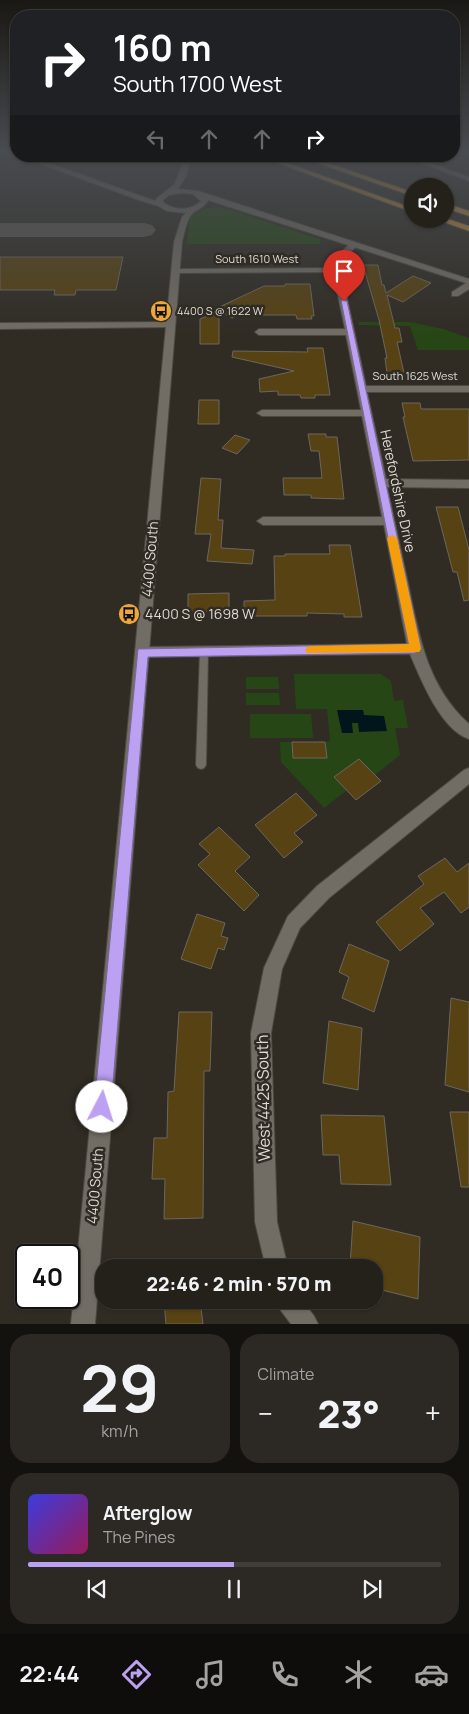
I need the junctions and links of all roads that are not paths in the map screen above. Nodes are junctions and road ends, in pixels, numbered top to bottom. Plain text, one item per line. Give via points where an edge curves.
1 (171, 212) edge
2 (192, 212) edge
3 (251, 212) edge
4 (454, 224) edge
5 (469, 229) edge
6 (178, 242) junction
7 (354, 245) junction
8 (337, 270) junction
9 (176, 271) junction
10 (469, 283) edge
11 (455, 294) dead end
12 (171, 325) junction
13 (0, 326) edge
14 (259, 332) dead end
15 (350, 332) junction
16 (362, 389) junction
17 (469, 389) edge
18 (262, 413) dead end
19 (367, 413) junction
20 (381, 483) junction
21 (469, 484) edge
22 (263, 521) dead end
23 (389, 522) junction
24 (415, 649) junction
25 (142, 652) junction
26 (204, 652) junction
27 (469, 733) edge
28 (201, 765) dead end
29 (469, 775) edge
30 (275, 1259) edge
31 (294, 1309) edge
32 (83, 1324) edge
33 (306, 1324) edge

1 - 6 street, 4400 South via 175,216
2 - 6 street, 4400 South via 186,217
3 - 7 street
4 - 5 highway
6 - 9 street, 4400 South
7 - 8 street via 344,252
7 - 10 street
8 - 9 street, South 1610 West
8 - 15 street, Herefordshire Drive
9 - 12 street, 4400 South
10 - 11 street
12 - 13 street
12 - 25 street, 4400 South
14 - 15 street
15 - 16 street, Herefordshire Drive
16 - 17 street, South 1625 West
16 - 19 street, Herefordshire Drive
18 - 19 street
19 - 20 street, Herefordshire Drive
20 - 21 street
20 - 23 street, Herefordshire Drive
22 - 23 street
23 - 24 street, Herefordshire Drive
24 - 26 street
24 - 27 street, Herefordshire Drive via 432,689 457,723
25 - 26 street
25 - 32 street, 4400 South
26 - 28 lane
29 - 30 street, West 4425 South via 323,892 294,922 273,968 261,1033 266,1222
31 - 33 street

